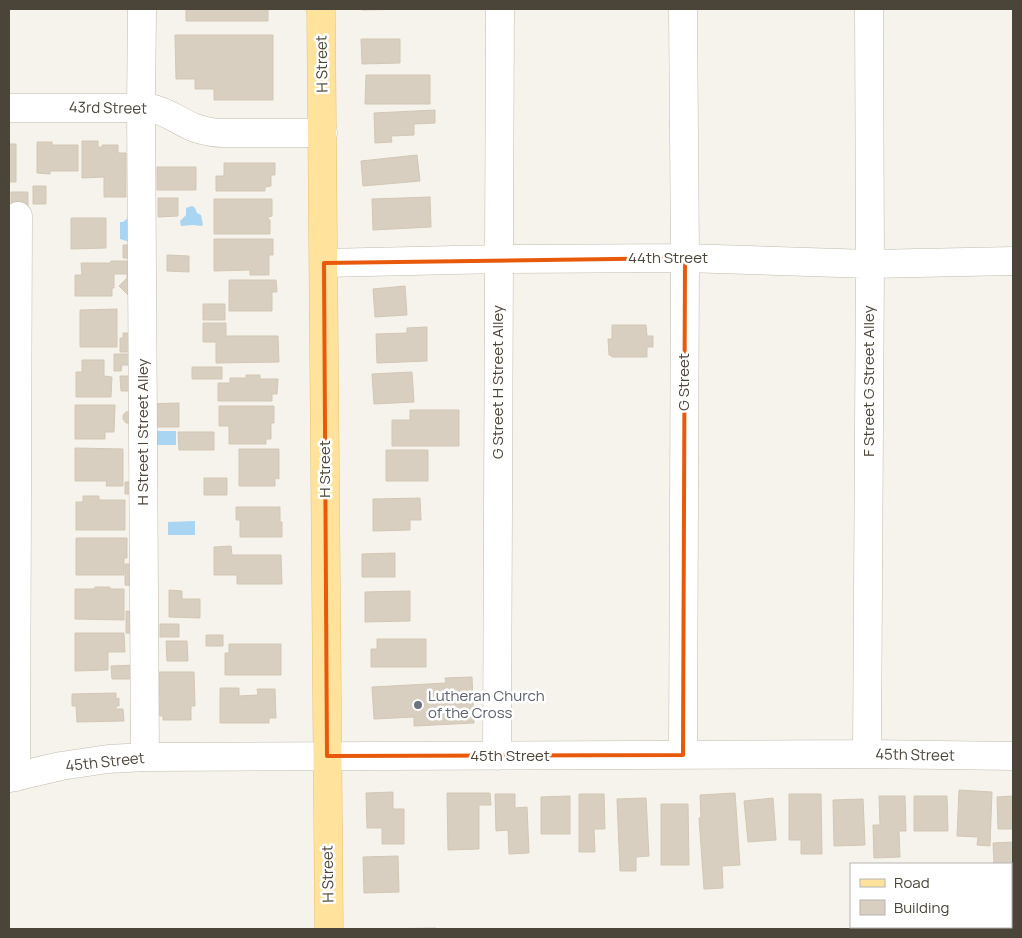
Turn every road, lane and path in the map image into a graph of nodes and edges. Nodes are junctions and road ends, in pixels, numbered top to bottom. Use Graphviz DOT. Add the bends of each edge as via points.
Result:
graph roads {
  1 [pos="142,9"];
  2 [pos="322,9"];
  3 [pos="500,9"];
  4 [pos="683,9"];
  5 [pos="869,9"];
  6 [pos="141,107"];
  7 [pos="9,108"];
  8 [pos="323,134"];
  9 [pos="18,216"];
  10 [pos="684,258"];
  11 [pos="499,259"];
  12 [pos="1013,260"];
  13 [pos="324,264"];
  14 [pos="870,264"];
  15 [pos="13,326"];
  16 [pos="13,555"];
  17 [pos="867,754"];
  18 [pos="683,755"];
  19 [pos="327,756"];
  20 [pos="497,756"];
  21 [pos="1013,756"];
  22 [pos="145,758"];
  23 [pos="13,778"];
  24 [pos="328,929"];
  1 -- 6 [label="street, H Street I Street Alley"];
  2 -- 8 [label="main road, H Street"];
  3 -- 11 [label="street, G Street H Street Alley"];
  4 -- 10 [label="street, G Street"];
  5 -- 14 [label="street, F Street G Street Alley"];
  6 -- 7 [label="street, 43rd Street"];
  6 -- 8 [label="street, 43rd Street" via="164,111 193,127 223,134"];
  6 -- 22 [label="street, H Street I Street Alley"];
  8 -- 13 [label="main road, H Street"];
  9 -- 15 [label="street"];
  10 -- 11 [label="street, 44th Street"];
  10 -- 14 [label="street, 44th Street"];
  10 -- 18 [label="street, G Street"];
  11 -- 13 [label="street, 44th Street"];
  11 -- 20 [label="street, G Street H Street Alley"];
  12 -- 14 [label="street, 44th Street"];
  13 -- 19 [label="main road, H Street"];
  14 -- 17 [label="street, F Street G Street Alley"];
  15 -- 16 [label="street"];
  16 -- 23 [label="street"];
  17 -- 18 [label="street, 45th Street"];
  17 -- 21 [label="street, 45th Street"];
  18 -- 20 [label="street, 45th Street"];
  19 -- 20 [label="street, 45th Street"];
  19 -- 22 [label="street, 45th Street"];
  19 -- 24 [label="main road, H Street"];
  22 -- 23 [label="street, 45th Street" via="99,760"];
}
